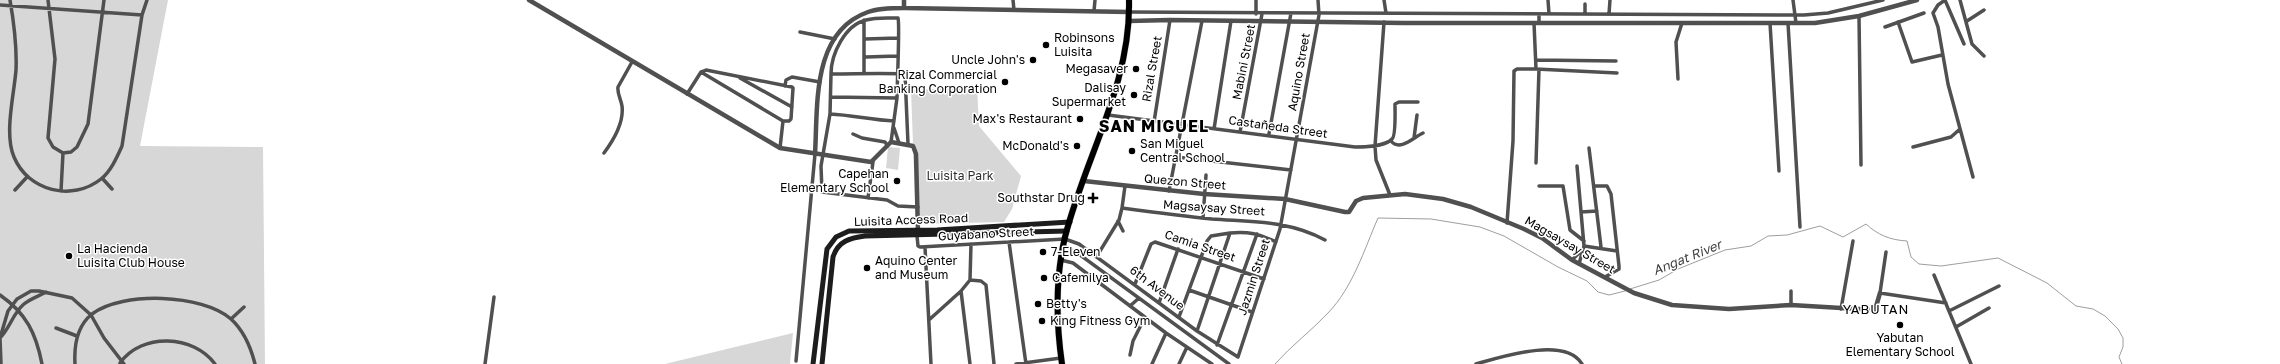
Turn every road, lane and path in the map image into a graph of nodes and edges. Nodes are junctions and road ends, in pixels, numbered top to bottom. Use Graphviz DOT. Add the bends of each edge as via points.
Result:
graph roads {
  1 [pos="10,0"];
  2 [pos="48,0"];
  3 [pos="104,0"];
  4 [pos="147,0"];
  5 [pos="529,0"];
  6 [pos="904,0"];
  7 [pos="1013,0"];
  8 [pos="1095,0"];
  9 [pos="1129,0"];
  10 [pos="1256,0"];
  11 [pos="1318,0"];
  12 [pos="1384,0"];
  13 [pos="1548,0"];
  14 [pos="1610,0"];
  15 [pos="1793,0"];
  16 [pos="1883,0"];
  17 [pos="1918,0"];
  18 [pos="1945,0"];
  19 [pos="1960,0"];
  20 [pos="1895,3"];
  21 [pos="1585,4"];
  22 [pos="0,5"];
  23 [pos="11,6"];
  24 [pos="904,8"];
  25 [pos="49,9"];
  26 [pos="1014,10"];
  27 [pos="1984,10"];
  28 [pos="101,11"];
  29 [pos="1094,11"];
  30 [pos="1386,13"];
  31 [pos="1924,13"];
  32 [pos="1256,14"];
  33 [pos="1291,14"];
  34 [pos="1338,14"];
  35 [pos="1539,14"];
  36 [pos="1549,14"];
  37 [pos="1585,14"];
  38 [pos="1609,14"];
  39 [pos="142,15"];
  40 [pos="1796,16"];
  41 [pos="1859,16"];
  42 [pos="1129,17"];
  43 [pos="1262,17"];
  44 [pos="1319,17"];
  45 [pos="1828,17"];
  46 [pos="1227,18"];
  47 [pos="1621,18"];
  48 [pos="1703,19"];
  49 [pos="1728,19"];
  50 [pos="864,20"];
  51 [pos="1170,20"];
  52 [pos="1202,21"];
  53 [pos="1291,21"];
  54 [pos="1338,21"];
  55 [pos="1967,21"];
  56 [pos="1384,22"];
  57 [pos="1537,22"];
  58 [pos="1682,22"];
  59 [pos="1796,22"];
  60 [pos="1898,22"];
  61 [pos="1770,23"];
  62 [pos="1788,23"];
  63 [pos="1885,27"];
  64 [pos="800,32"];
  65 [pos="898,38"];
  66 [pos="835,39"];
  67 [pos="865,39"];
  68 [pos="1964,44"];
  69 [pos="1942,55"];
  70 [pos="866,56"];
  71 [pos="898,56"];
  72 [pos="1984,56"];
  73 [pos="1536,60"];
  74 [pos="1616,61"];
  75 [pos="632,62"];
  76 [pos="1537,69"];
  77 [pos="701,72"];
  78 [pos="864,73"];
  79 [pos="897,73"];
  80 [pos="1617,73"];
  81 [pos="831,74"];
  82 [pos="735,75"];
  83 [pos="1678,79"];
  84 [pos="820,82"];
  85 [pos="785,86"];
  86 [pos="687,94"];
  87 [pos="831,97"];
  88 [pos="898,98"];
  89 [pos="1418,102"];
  90 [pos="792,107"];
  91 [pos="830,114"];
  92 [pos="1108,115"];
  93 [pos="1418,115"];
  94 [pos="783,121"];
  95 [pos="894,121"];
  96 [pos="1154,122"];
  97 [pos="1183,125"];
  98 [pos="894,128"];
  99 [pos="1214,129"];
  100 [pos="1960,129"];
  101 [pos="1240,132"];
  102 [pos="1423,133"];
  103 [pos="853,134"];
  104 [pos="1269,134"];
  105 [pos="1414,138"];
  106 [pos="1297,139"];
  107 [pos="1391,141"];
  108 [pos="899,143"];
  109 [pos="889,144"];
  110 [pos="908,144"];
  111 [pos="1375,146"];
  112 [pos="1913,146"];
  113 [pos="780,148"];
  114 [pos="1589,148"];
  115 [pos="604,153"];
  116 [pos="63,154"];
  117 [pos="815,154"];
  118 [pos="823,156"];
  119 [pos="1176,156"];
  120 [pos="873,162"];
  121 [pos="1536,163"];
  122 [pos="1861,165"];
  123 [pos="1577,166"];
  124 [pos="1291,170"];
  125 [pos="1779,171"];
  126 [pos="1206,175"];
  127 [pos="27,177"];
  128 [pos="1973,177"];
  129 [pos="102,178"];
  130 [pos="1084,181"];
  131 [pos="1125,186"];
  132 [pos="1539,186"];
  133 [pos="1594,186"];
  134 [pos="15,190"];
  135 [pos="112,190"];
  136 [pos="61,191"];
  137 [pos="1169,191"];
  138 [pos="1204,194"];
  139 [pos="1390,195"];
  140 [pos="868,198"];
  141 [pos="1285,199"];
  142 [pos="918,207"];
  143 [pos="1122,208"];
  144 [pos="1597,211"];
  145 [pos="1581,212"];
  146 [pos="1202,218"];
  147 [pos="1118,221"];
  148 [pos="1070,222"];
  149 [pos="1507,222"];
  150 [pos="1280,223"];
  151 [pos="1800,227"];
  152 [pos="918,230"];
  153 [pos="1067,231"];
  154 [pos="1123,231"];
  155 [pos="1230,233"];
  156 [pos="1257,234"];
  157 [pos="917,236"];
  158 [pos="1065,239"];
  159 [pos="1325,240"];
  160 [pos="1584,241"];
  161 [pos="1853,241"];
  162 [pos="1009,242"];
  163 [pos="1276,242"];
  164 [pos="971,244"];
  165 [pos="1064,246"];
  166 [pos="1584,246"];
  167 [pos="924,247"];
  168 [pos="1601,248"];
  169 [pos="1178,249"];
  170 [pos="1582,250"];
  171 [pos="1617,251"];
  172 [pos="1886,252"];
  173 [pos="1097,256"];
  174 [pos="1200,257"];
  175 [pos="1061,260"];
  176 [pos="1572,260"];
  177 [pos="1221,264"];
  178 [pos="1579,264"];
  179 [pos="1243,271"];
  180 [pos="1934,275"];
  181 [pos="1605,277"];
  182 [pos="1264,279"];
  183 [pos="970,280"];
  184 [pos="1135,284"];
  185 [pos="1998,286"];
  186 [pos="1189,290"];
  187 [pos="1792,290"];
  188 [pos="961,291"];
  189 [pos="47,292"];
  190 [pos="1880,293"];
  191 [pos="0,295"];
  192 [pos="494,297"];
  193 [pos="1138,298"];
  194 [pos="1209,298"];
  195 [pos="1159,303"];
  196 [pos="1946,303"];
  197 [pos="12,304"];
  198 [pos="1231,305"];
  199 [pos="1791,305"];
  200 [pos="1130,306"];
  201 [pos="244,307"];
  202 [pos="1988,308"];
  203 [pos="19,309"];
  204 [pos="1841,309"];
  205 [pos="1949,311"];
  206 [pos="1252,312"];
  207 [pos="91,315"];
  208 [pos="1145,317"];
  209 [pos="1179,317"];
  210 [pos="231,319"];
  211 [pos="930,319"];
  212 [pos="1956,327"];
  213 [pos="56,328"];
  214 [pos="1197,331"];
  215 [pos="1166,333"];
  216 [pos="77,336"];
  217 [pos="0,338"];
  218 [pos="1217,345"];
  219 [pos="1187,347"];
  220 [pos="1130,355"];
  221 [pos="1235,357"];
  222 [pos="1205,359"];
  223 [pos="796,361"];
  224 [pos="1062,361"];
  225 [pos="122,363"];
  226 [pos="1026,363"];
  227 [pos="1,364"];
  228 [pos="42,364"];
  229 [pos="74,364"];
  230 [pos="215,364"];
  231 [pos="255,364"];
  232 [pos="484,364"];
  233 [pos="813,364"];
  234 [pos="822,364"];
  235 [pos="931,364"];
  236 [pos="970,364"];
  237 [pos="994,364"];
  238 [pos="1016,364"];
  239 [pos="1152,364"];
  240 [pos="1179,364"];
  241 [pos="1203,364"];
  242 [pos="1212,364"];
  243 [pos="1229,364"];
  244 [pos="1476,364"];
  245 [pos="1582,364"];
  246 [pos="1971,364"];
  1 -- 23 [label="street"];
  2 -- 25 [label="street"];
  3 -- 28 [label="street"];
  4 -- 39 [label="street"];
  5 -- 75 [label="street"];
  6 -- 24 [label="street"];
  7 -- 26 [label="street"];
  8 -- 29 [label="street"];
  9 -- 42 [label="highway"];
  10 -- 32 [label="street"];
  11 -- 44 [label="street, Aquino Street"];
  12 -- 30 [label="street"];
  13 -- 36 [label="street"];
  14 -- 38 [label="street"];
  15 -- 40 [label="street"];
  16 -- 45 [label="street"];
  17 -- 20 [label="street"];
  18 -- 68 [label="street"];
  18 -- 69 [label="street" via="1933,11"];
  19 -- 55 [label="street"];
  20 -- 41 [label="street"];
  21 -- 37 [label="street"];
  22 -- 23 [label="street"];
  23 -- 25 [label="street"];
  23 -- 127 [label="street" via="16,54 11,145 14,157"];
  24 -- 26 [label="street"];
  24 -- 66 [label="street" via="857,16"];
  25 -- 28 [label="street"];
  25 -- 116 [label="street" via="55,59 48,138 53,148"];
  26 -- 29 [label="street"];
  27 -- 55 [label="street"];
  28 -- 39 [label="street"];
  28 -- 116 [label="street" via="86,131 75,150"];
  29 -- 42 [label="street"];
  30 -- 34 [label="street"];
  30 -- 35 [label="street"];
  31 -- 60 [label="street"];
  32 -- 43 [label="street"];
  32 -- 46 [label="street"];
  33 -- 43 [label="street"];
  33 -- 44 [label="street"];
  33 -- 53 [label="street"];
  34 -- 44 [label="street"];
  34 -- 54 [label="street"];
  35 -- 36 [label="street"];
  35 -- 57 [label="street"];
  36 -- 37 [label="street"];
  37 -- 38 [label="street"];
  38 -- 47 [label="street"];
  39 -- 129 [label="street" via="125,134 117,157"];
  40 -- 45 [label="street"];
  40 -- 49 [label="street"];
  40 -- 59 [label="street"];
  41 -- 45 [label="street"];
  41 -- 122 [label="street"];
  42 -- 46 [label="street"];
  42 -- 51 [label="street"];
  42 -- 92 [label="highway" via="1120,74"];
  43 -- 46 [label="street"];
  43 -- 53 [label="street"];
  43 -- 101 [label="street, Mabini Street"];
  44 -- 53 [label="street"];
  44 -- 54 [label="street"];
  44 -- 106 [label="street, Aquino Street"];
  45 -- 59 [label="street"];
  46 -- 52 [label="street"];
  46 -- 99 [label="street"];
  47 -- 48 [label="street"];
  47 -- 57 [label="street"];
  47 -- 58 [label="street"];
  48 -- 49 [label="street"];
  48 -- 49 [label="street"];
  48 -- 58 [label="street"];
  49 -- 61 [label="street"];
  50 -- 65 [label="street" via="898,18"];
  50 -- 67 [label="street"];
  50 -- 81 [label="street" via="844,38 833,57"];
  51 -- 52 [label="street"];
  51 -- 96 [label="street, Rizal Street"];
  52 -- 97 [label="street"];
  53 -- 104 [label="street"];
  54 -- 56 [label="street"];
  55 -- 72 [label="street" via="1972,44"];
  56 -- 57 [label="street"];
  56 -- 111 [label="street"];
  57 -- 73 [label="street"];
  58 -- 83 [label="street" via="1676,42"];
  59 -- 62 [label="street"];
  60 -- 63 [label="street"];
  60 -- 69 [label="street" via="1912,62"];
  61 -- 62 [label="street"];
  61 -- 125 [label="street"];
  62 -- 151 [label="street"];
  64 -- 66 [label="street"];
  65 -- 67 [label="street"];
  65 -- 71 [label="street"];
  66 -- 84 [label="street" via="823,61"];
  67 -- 70 [label="street"];
  69 -- 100 [label="street"];
  70 -- 71 [label="street"];
  70 -- 78 [label="street"];
  71 -- 79 [label="street"];
  73 -- 74 [label="street"];
  73 -- 76 [label="street"];
  75 -- 86 [label="street"];
  75 -- 115 [label="street" via="618,87 622,105 621,116 612,142"];
  76 -- 80 [label="street"];
  76 -- 121 [label="street"];
  76 -- 149 [label="street" via="1514,71 1513,148"];
  77 -- 82 [label="street" via="710,70"];
  77 -- 86 [label="street"];
  77 -- 94 [label="street"];
  78 -- 79 [label="street"];
  78 -- 81 [label="street"];
  79 -- 88 [label="street"];
  79 -- 110 [label="street" via="906,76"];
  81 -- 87 [label="street"];
  82 -- 85 [label="street"];
  82 -- 90 [label="street"];
  84 -- 85 [label="street" via="792,78 786,80"];
  84 -- 117 [label="street"];
  85 -- 90 [label="street" via="793,88"];
  86 -- 113 [label="street"];
  87 -- 88 [label="street"];
  87 -- 91 [label="street"];
  88 -- 95 [label="street"];
  89 -- 107 [label="street" via="1395,104 1394,136"];
  90 -- 94 [label="street" via="791,119"];
  91 -- 95 [label="street"];
  91 -- 118 [label="street"];
  92 -- 96 [label="street, Castañeda Street"];
  92 -- 130 [label="highway"];
  93 -- 105 [label="street"];
  94 -- 113 [label="street"];
  95 -- 98 [label="street"];
  96 -- 97 [label="street, Castañeda Street"];
  97 -- 99 [label="street, Castañeda Street"];
  97 -- 119 [label="street"];
  98 -- 108 [label="street"];
  98 -- 109 [label="street"];
  99 -- 101 [label="street, Castañeda Street"];
  100 -- 112 [label="street" via="1951,137"];
  100 -- 128 [label="street"];
  101 -- 104 [label="street, Castañeda Street"];
  102 -- 105 [label="street"];
  103 -- 109 [label="street"];
  104 -- 106 [label="street, Castañeda Street"];
  105 -- 107 [label="street" via="1408,143 1401,144 1393,144"];
  106 -- 111 [label="street, Castañeda Street" via="1346,147"];
  106 -- 124 [label="street, Aquino Street"];
  107 -- 111 [label="street, Castañeda Street"];
  108 -- 109 [label="street"];
  108 -- 110 [label="street"];
  109 -- 120 [label="street"];
  110 -- 142 [label="street" via="914,147 916,154"];
  111 -- 139 [label="street" via="1376,160"];
  113 -- 117 [label="street"];
  114 -- 133 [label="street"];
  116 -- 136 [label="street"];
  117 -- 118 [label="street"];
  117 -- 223 [label="street"];
  118 -- 120 [label="street"];
  118 -- 140 [label="street" via="822,192"];
  119 -- 124 [label="street"];
  119 -- 137 [label="street"];
  120 -- 140 [label="street"];
  123 -- 145 [label="street"];
  124 -- 141 [label="street, Aquino Street"];
  126 -- 138 [label="street"];
  127 -- 134 [label="street"];
  127 -- 136 [label="street" via="43,186"];
  129 -- 135 [label="street"];
  129 -- 136 [label="street" via="82,189"];
  130 -- 131 [label="street, Quezon Street"];
  130 -- 148 [label="highway"];
  131 -- 137 [label="street, Quezon Street"];
  131 -- 143 [label="street"];
  132 -- 160 [label="street" via="1563,186 1570,230"];
  133 -- 144 [label="street"];
  133 -- 171 [label="street" via="1605,185 1610,188"];
  137 -- 138 [label="street, Quezon Street"];
  138 -- 141 [label="street, Quezon Street"];
  138 -- 146 [label="street"];
  139 -- 141 [label="street, Magsaysay Street" via="1358,199 1351,209 1345,212"];
  139 -- 149 [label="street, Magsaysay Street" via="1435,197 1471,207"];
  140 -- 142 [label="street" via="887,200 898,206"];
  141 -- 150 [label="street, Jazmin Street"];
  142 -- 152 [label="street"];
  143 -- 146 [label="street, Magsaysay Street"];
  143 -- 147 [label="street"];
  144 -- 145 [label="street"];
  144 -- 168 [label="street"];
  145 -- 160 [label="street"];
  146 -- 150 [label="street, Magsaysay Street"];
  147 -- 154 [label="street"];
  147 -- 173 [label="street"];
  148 -- 152 [label="main road, Luisita Access Road"];
  148 -- 153 [label="highway"];
  149 -- 176 [label="street, Magsaysay Street" via="1538,236"];
  150 -- 159 [label="street, Magsaysay Street"];
  150 -- 163 [label="street, Jazmin Street"];
  152 -- 157 [label="street"];
  152 -- 233 [label="main road, Luisita Access Road" via="849,231 836,237 827,249 824,261 822,303"];
  153 -- 157 [label="main road, Luisita Access Road"];
  153 -- 158 [label="highway"];
  155 -- 156 [label="street"];
  155 -- 174 [label="street" via="1211,236 1206,241"];
  155 -- 177 [label="street"];
  156 -- 163 [label="street"];
  156 -- 179 [label="street"];
  157 -- 167 [label="street, Guyabano Street" via="918,247"];
  157 -- 234 [label="main road, Luisita Access Road" via="853,237 838,247 833,257"];
  158 -- 162 [label="street, Guyabano Street"];
  158 -- 165 [label="highway"];
  158 -- 173 [label="street, 6th Avenue" via="1079,244"];
  160 -- 166 [label="street"];
  161 -- 204 [label="street"];
  162 -- 164 [label="street, Guyabano Street"];
  162 -- 226 [label="street"];
  163 -- 182 [label="street, Jazmin Street"];
  164 -- 167 [label="street, Guyabano Street"];
  164 -- 183 [label="street"];
  165 -- 175 [label="highway"];
  165 -- 193 [label="street"];
  166 -- 168 [label="street"];
  166 -- 170 [label="street"];
  167 -- 211 [label="street"];
  168 -- 171 [label="street"];
  169 -- 174 [label="street, Camia Street"];
  169 -- 184 [label="street, Camia Street" via="1152,242"];
  169 -- 195 [label="street"];
  170 -- 176 [label="street"];
  170 -- 178 [label="street"];
  171 -- 181 [label="street" via="1619,269"];
  172 -- 190 [label="street"];
  173 -- 184 [label="street, 6th Avenue"];
  174 -- 177 [label="street, Camia Street"];
  174 -- 186 [label="street"];
  175 -- 200 [label="street" via="1073,263"];
  175 -- 224 [label="highway" via="1057,313"];
  176 -- 178 [label="street, Magsaysay Street"];
  177 -- 179 [label="street, Camia Street"];
  177 -- 194 [label="street"];
  178 -- 181 [label="street, Magsaysay Street"];
  179 -- 182 [label="street, Camia Street"];
  179 -- 198 [label="street"];
  180 -- 196 [label="street"];
  181 -- 199 [label="street, Magsaysay Street" via="1628,290 1672,304 1744,309"];
  182 -- 206 [label="street, Jazmin Street"];
  183 -- 188 [label="street"];
  183 -- 237 [label="street" via="981,281 986,285"];
  184 -- 195 [label="street, 6th Avenue"];
  185 -- 205 [label="street"];
  186 -- 194 [label="street"];
  186 -- 209 [label="street"];
  187 -- 199 [label="street"];
  188 -- 211 [label="street"];
  188 -- 236 [label="street"];
  189 -- 197 [label="street" via="30,292"];
  189 -- 203 [label="street" via="25,303"];
  189 -- 207 [label="street" via="72,298"];
  190 -- 196 [label="street"];
  190 -- 204 [label="street, Magsaysay Street" via="1875,310"];
  191 -- 197 [label="street"];
  192 -- 232 [label="street"];
  193 -- 200 [label="street"];
  193 -- 243 [label="street"];
  194 -- 198 [label="street"];
  194 -- 214 [label="street"];
  195 -- 209 [label="street, 6th Avenue"];
  196 -- 205 [label="street"];
  197 -- 203 [label="street"];
  197 -- 217 [label="street" via="5,317"];
  198 -- 206 [label="street"];
  198 -- 218 [label="street"];
  199 -- 204 [label="street, Magsaysay Street"];
  200 -- 208 [label="street"];
  201 -- 210 [label="street"];
  202 -- 212 [label="street"];
  203 -- 217 [label="street" via="8,330"];
  203 -- 228 [label="street" via="28,321"];
  205 -- 212 [label="street"];
  206 -- 221 [label="street, Jazmin Street" via="1238,357"];
  207 -- 210 [label="street" via="118,303 159,299 202,305"];
  207 -- 216 [label="street"];
  207 -- 225 [label="street"];
  208 -- 215 [label="street"];
  208 -- 220 [label="street" via="1133,341"];
  209 -- 214 [label="street, 6th Avenue"];
  210 -- 231 [label="street" via="246,340"];
  211 -- 235 [label="street"];
  212 -- 246 [label="street"];
  213 -- 216 [label="street"];
  214 -- 218 [label="street, 6th Avenue"];
  215 -- 219 [label="street"];
  215 -- 239 [label="street"];
  216 -- 229 [label="street"];
  217 -- 227 [label="street"];
  218 -- 221 [label="street, 6th Avenue"];
  219 -- 222 [label="street"];
  219 -- 240 [label="street"];
  222 -- 241 [label="street"];
  222 -- 242 [label="street"];
  224 -- 226 [label="street"];
  225 -- 230 [label="street" via="131,352 145,345 172,341 193,347 206,354"];
  226 -- 238 [label="street"];
  244 -- 245 [label="street" via="1522,353 1557,350 1571,353"];
}
